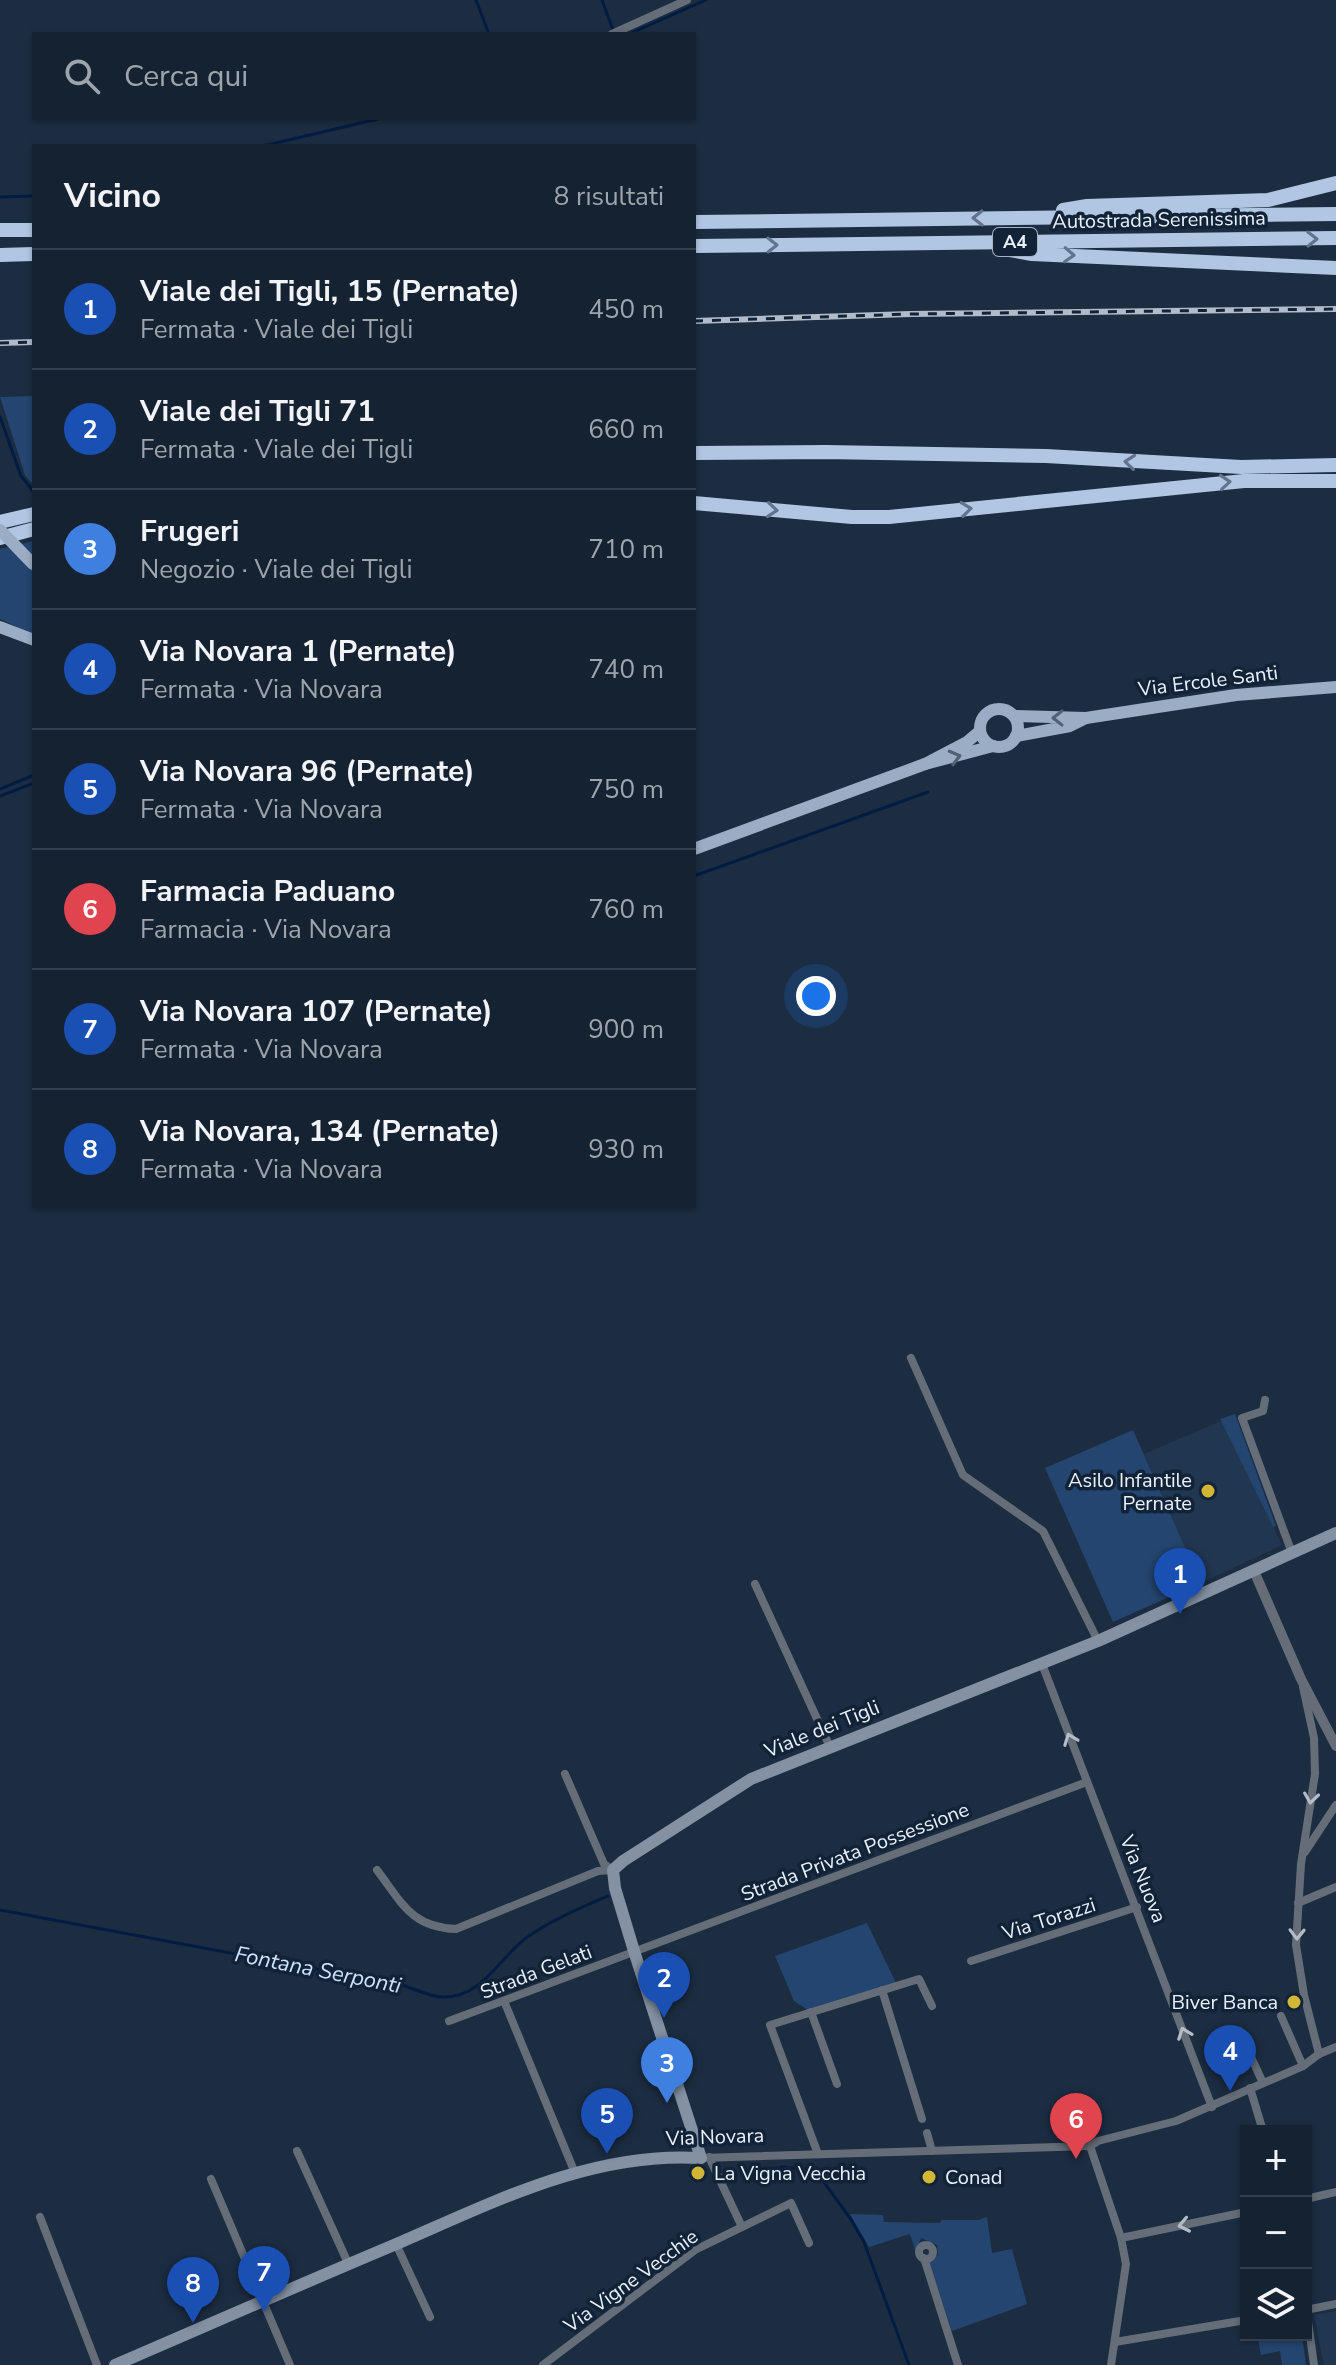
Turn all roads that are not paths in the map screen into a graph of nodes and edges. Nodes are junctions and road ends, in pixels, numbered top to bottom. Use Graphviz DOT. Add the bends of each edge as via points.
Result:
graph roads {
  1 [pos="687,0"];
  2 [pos="617,32"];
  3 [pos="1336,183"];
  4 [pos="1336,214"];
  5 [pos="1019,218"];
  6 [pos="696,222"];
  7 [pos="0,230"];
  8 [pos="32,230"];
  9 [pos="1336,238"];
  10 [pos="964,243"];
  11 [pos="696,246"];
  12 [pos="32,254"];
  13 [pos="0,255"];
  14 [pos="1336,268"];
  15 [pos="696,453"];
  16 [pos="1336,467"];
  17 [pos="1292,474"];
  18 [pos="1336,484"];
  19 [pos="696,503"];
  20 [pos="32,514"];
  21 [pos="0,522"];
  22 [pos="0,530"];
  23 [pos="32,530"];
  24 [pos="0,538"];
  25 [pos="32,564"];
  26 [pos="0,627"];
  27 [pos="32,639"];
  28 [pos="1336,687"];
  29 [pos="1014,716"];
  30 [pos="1086,718"];
  31 [pos="980,731"];
  32 [pos="1016,736"];
  33 [pos="993,746"];
  34 [pos="925,764"];
  35 [pos="696,848"];
  36 [pos="911,1358"];
  37 [pos="1265,1400"];
  38 [pos="1336,1533"];
  39 [pos="1292,1553"];
  40 [pos="1254,1571"];
  41 [pos="755,1584"];
  42 [pos="1098,1641"];
  43 [pos="1042,1664"];
  44 [pos="1301,1679"];
  45 [pos="1327,1729"];
  46 [pos="1314,1738"];
  47 [pos="1336,1746"];
  48 [pos="830,1747"];
  49 [pos="565,1774"];
  50 [pos="1087,1782"];
  51 [pos="1336,1805"];
  52 [pos="1303,1856"];
  53 [pos="377,1870"];
  54 [pos="613,1870"];
  55 [pos="1336,1887"];
  56 [pos="1298,1903"];
  57 [pos="1137,1907"];
  58 [pos="634,1951"];
  59 [pos="971,1961"];
  60 [pos="882,1990"];
  61 [pos="504,2001"];
  62 [pos="932,2006"];
  63 [pos="811,2012"];
  64 [pos="1281,2016"];
  65 [pos="449,2021"];
  66 [pos="1239,2031"];
  67 [pos="1336,2047"];
  68 [pos="1319,2054"];
  69 [pos="1303,2066"];
  70 [pos="1263,2083"];
  71 [pos="837,2084"];
  72 [pos="1250,2088"];
  73 [pos="1212,2107"];
  74 [pos="922,2119"];
  75 [pos="1261,2125"];
  76 [pos="927,2133"];
  77 [pos="695,2142"];
  78 [pos="1090,2146"];
  79 [pos="297,2151"];
  80 [pos="932,2151"];
  81 [pos="818,2154"];
  82 [pos="686,2157"];
  83 [pos="705,2158"];
  84 [pos="575,2173"];
  85 [pos="211,2179"];
  86 [pos="1336,2192"];
  87 [pos="1312,2198"];
  88 [pos="1240,2213"];
  89 [pos="40,2217"];
  90 [pos="742,2227"];
  91 [pos="1121,2238"];
  92 [pos="809,2243"];
  93 [pos="396,2244"];
  94 [pos="924,2258"];
  95 [pos="348,2263"];
  96 [pos="264,2300"];
  97 [pos="1336,2304"];
  98 [pos="1312,2308"];
  99 [pos="430,2317"];
  100 [pos="1240,2321"];
  101 [pos="1311,2341"];
  102 [pos="1115,2342"];
  103 [pos="97,2365"];
  104 [pos="115,2365"];
  105 [pos="290,2365"];
  106 [pos="543,2365"];
  107 [pos="958,2365"];
  108 [pos="1111,2365"];
  109 [pos="1314,2365"];
  1 -- 2 [label="street"];
  3 -- 5 [label="highway" via="1268,200 1087,206"];
  4 -- 5 [label="highway, Autostrada Serenissima / A4"];
  5 -- 6 [label="highway, Autostrada Serenissima / A4, one-way"];
  7 -- 8 [label="highway"];
  10 -- 9 [label="highway, Autostrada Serenissima / A4, one-way"];
  11 -- 10 [label="highway, Autostrada Serenissima / A4, one-way"];
  10 -- 14 [label="highway, one-way" via="1032,254"];
  12 -- 13 [label="highway"];
  17 -- 15 [label="highway, one-way" via="1046,456"];
  16 -- 17 [label="highway"];
  17 -- 18 [label="highway"];
  19 -- 17 [label="highway, one-way" via="889,517"];
  20 -- 21 [label="highway"];
  22 -- 25 [label="main road, bridge"];
  23 -- 24 [label="highway"];
  26 -- 27 [label="main road"];
  28 -- 30 [label="main road, Via Ercole Santi" via="1236,695"];
  30 -- 29 [label="main road, Via Ercole Santi, one-way"];
  29 -- 31 [label="main road" via="991,711"];
  29 -- 32 [label="main road"];
  30 -- 32 [label="main road, Via Ercole Santi"];
  31 -- 33 [label="main road"];
  31 -- 34 [label="main road"];
  32 -- 33 [label="main road" via="1004,746"];
  34 -- 33 [label="main road, one-way"];
  34 -- 35 [label="main road"];
  36 -- 42 [label="street" via="963,1475 1043,1531"];
  37 -- 39 [label="street" via="1263,1411 1242,1418"];
  38 -- 39 [label="main road, Viale dei Tigli"];
  39 -- 40 [label="main road, Viale dei Tigli"];
  40 -- 42 [label="main road, Viale dei Tigli"];
  40 -- 44 [label="street"];
  41 -- 48 [label="street"];
  42 -- 43 [label="main road, Viale dei Tigli"];
  43 -- 48 [label="main road, Viale dei Tigli"];
  50 -- 43 [label="street, Via Nuova, one-way"];
  44 -- 45 [label="street"];
  44 -- 46 [label="street"];
  45 -- 46 [label="street"];
  45 -- 47 [label="street"];
  46 -- 52 [label="street, one-way" via="1315,1774"];
  48 -- 54 [label="main road, Viale dei Tigli" via="751,1779"];
  49 -- 54 [label="street" via="604,1864"];
  50 -- 57 [label="street, Via Nuova"];
  50 -- 58 [label="street, Strada Privata Possessione"];
  51 -- 52 [label="street"];
  52 -- 56 [label="street"];
  53 -- 54 [label="street" via="410,1912 435,1928 456,1929 598,1871"];
  54 -- 58 [label="main road"];
  55 -- 56 [label="street"];
  56 -- 68 [label="street, one-way" via="1298,1956"];
  57 -- 59 [label="street, Via Torazzi"];
  73 -- 57 [label="street, Via Nuova, one-way"];
  58 -- 61 [label="street, Strada Gelati"];
  58 -- 77 [label="main road"];
  60 -- 62 [label="street" via="919,1979"];
  60 -- 63 [label="street"];
  60 -- 74 [label="street"];
  61 -- 65 [label="street, Strada Gelati"];
  61 -- 84 [label="street"];
  63 -- 71 [label="street"];
  63 -- 81 [label="street" via="770,2025"];
  64 -- 69 [label="street"];
  66 -- 70 [label="street"];
  67 -- 68 [label="street, Via Novara"];
  68 -- 69 [label="street, Via Novara"];
  69 -- 70 [label="street, Via Novara"];
  70 -- 72 [label="street, Via Novara"];
  72 -- 73 [label="street, Via Novara"];
  72 -- 75 [label="street"];
  73 -- 78 [label="street, Via Novara"];
  76 -- 80 [label="street"];
  77 -- 82 [label="main road"];
  77 -- 83 [label="main road"];
  78 -- 80 [label="street, Via Novara"];
  78 -- 91 [label="street"];
  79 -- 95 [label="street"];
  80 -- 81 [label="street, Via Novara"];
  81 -- 83 [label="street, Via Novara"];
  82 -- 83 [label="main road, Via Novara"];
  82 -- 84 [label="main road, Via Novara" via="630,2161"];
  83 -- 90 [label="street"];
  84 -- 93 [label="main road, Via Novara"];
  85 -- 96 [label="street"];
  86 -- 87 [label="street"];
  88 -- 91 [label="street, one-way"];
  89 -- 103 [label="street"];
  90 -- 92 [label="street, Via Vigne Vecchie" via="791,2203"];
  90 -- 106 [label="street, Via Vigne Vecchie" via="695,2250"];
  91 -- 102 [label="street" via="1126,2264"];
  93 -- 95 [label="main road, Via Novara"];
  93 -- 99 [label="street"];
  94 -- 107 [label="street"];
  95 -- 96 [label="main road, Via Novara"];
  96 -- 104 [label="main road, Via Novara"];
  96 -- 105 [label="street"];
  97 -- 98 [label="street"];
  100 -- 102 [label="street"];
  101 -- 109 [label="street"];
  102 -- 108 [label="street"];
}
